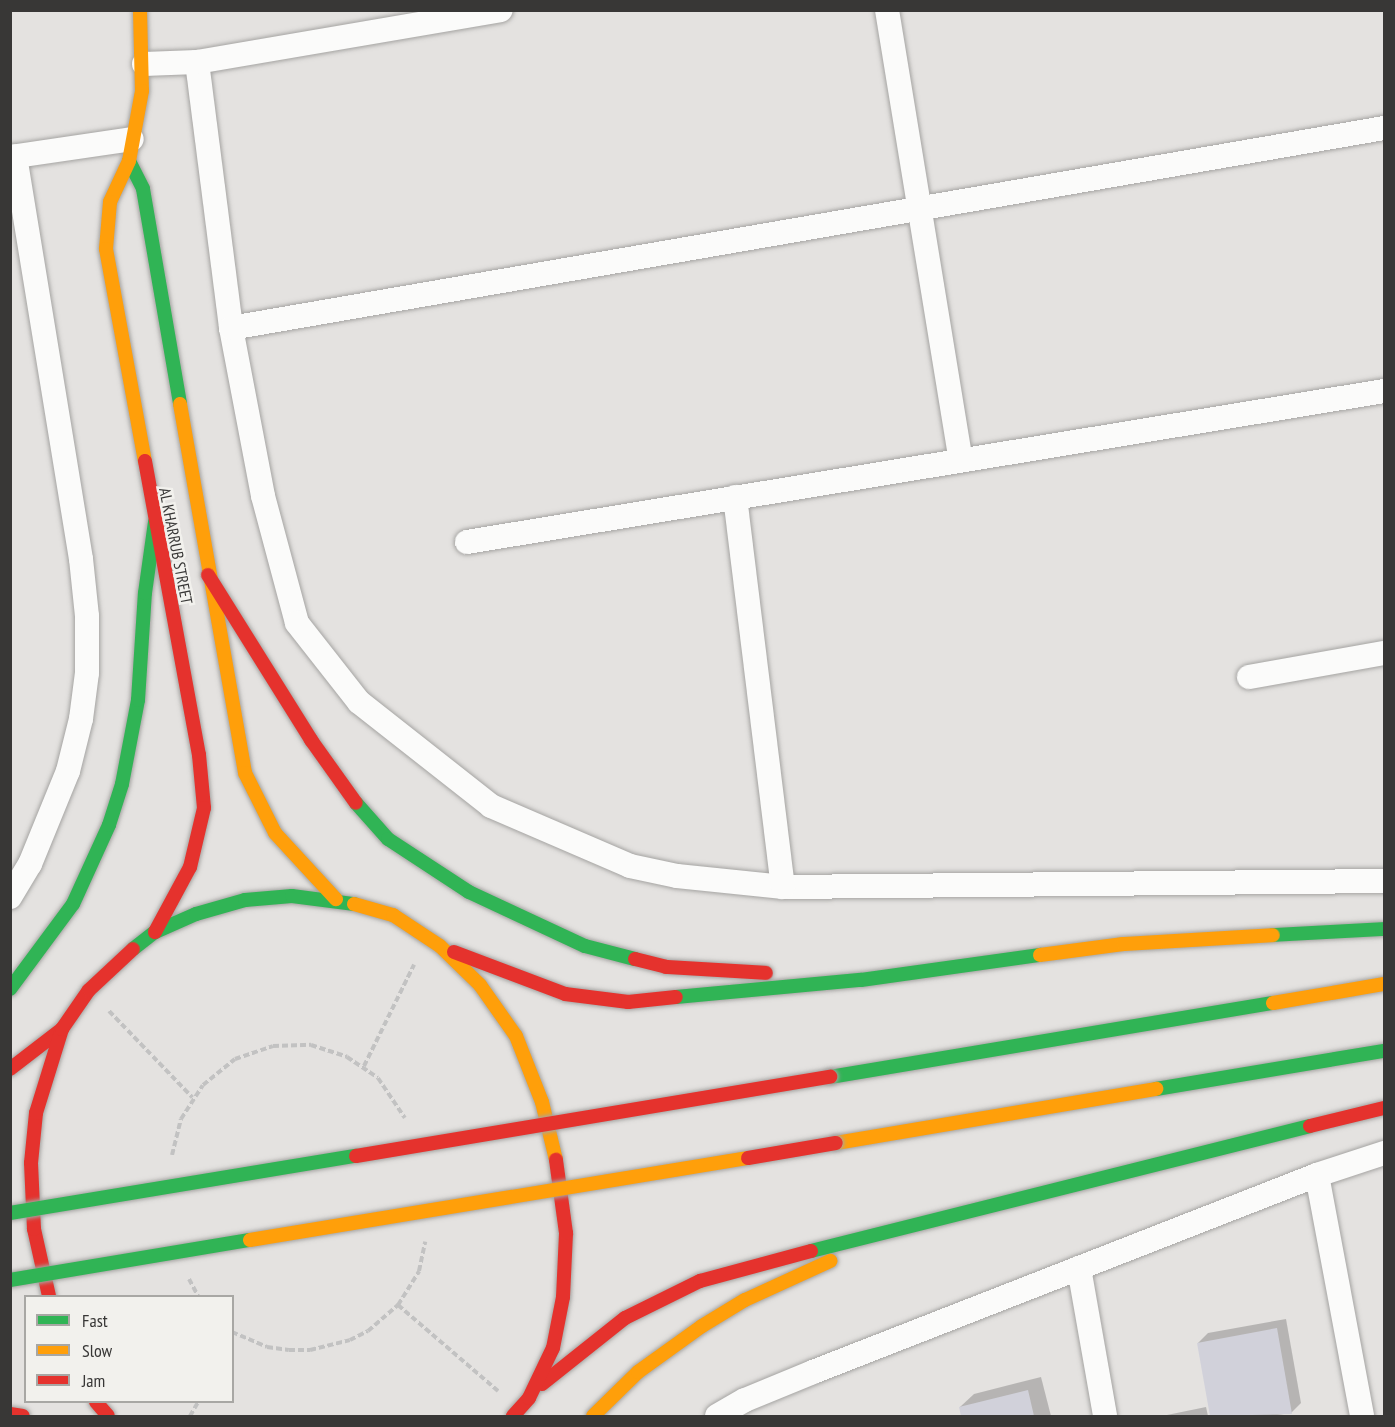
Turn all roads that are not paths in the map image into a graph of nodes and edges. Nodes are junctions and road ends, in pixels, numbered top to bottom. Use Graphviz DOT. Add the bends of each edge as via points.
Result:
graph roads {
  1 [pos="140,10"];
  2 [pos="501,10"];
  3 [pos="888,10"];
  4 [pos="197,62"];
  5 [pos="144,64"];
  6 [pos="1384,128"];
  7 [pos="131,150"];
  8 [pos="13,156"];
  9 [pos="920,206"];
  10 [pos="231,328"];
  11 [pos="1384,391"];
  12 [pos="961,460"];
  13 [pos="735,497"];
  14 [pos="155,522"];
  15 [pos="467,542"];
  16 [pos="208,575"];
  17 [pos="1384,653"];
  18 [pos="1249,677"];
  19 [pos="1384,881"];
  20 [pos="783,887"];
  21 [pos="10,897"];
  22 [pos="336,899"];
  23 [pos="1384,929"];
  24 [pos="155,932"];
  25 [pos="440,946"];
  26 [pos="862,964"];
  27 [pos="844,966"];
  28 [pos="935,969"];
  29 [pos="1384,984"];
  30 [pos="10,990"];
  31 [pos="62,1029"];
  32 [pos="1384,1051"];
  33 [pos="10,1069"];
  34 [pos="1384,1108"];
  35 [pos="1384,1153"];
  36 [pos="1317,1175"];
  37 [pos="10,1213"];
  38 [pos="926,1219"];
  39 [pos="1079,1268"];
  40 [pos="10,1280"];
  41 [pos="49,1295"];
  42 [pos="529,1398"];
  43 [pos="98,1403"];
  44 [pos="516,1413"];
  45 [pos="10,1414"];
  46 [pos="23,1416"];
  47 [pos="108,1416"];
  48 [pos="593,1416"];
  49 [pos="717,1416"];
  50 [pos="1105,1416"];
  51 [pos="1362,1416"];
  1 -- 5 [label="main road, AL KHARRUB STREET"];
  2 -- 4 [label="street"];
  3 -- 9 [label="street"];
  4 -- 5 [label="street"];
  4 -- 10 [label="street"];
  5 -- 7 [label="main road, AL KHARRUB STREET"];
  6 -- 9 [label="street"];
  7 -- 8 [label="street"];
  7 -- 14 [label="main road, AL KHARRUB STREET" via="110,202 106,249"];
  7 -- 16 [label="main road, AL KHARRUB STREET" via="143,189"];
  8 -- 21 [label="street" via="81,559 87,673 68,771 34,854"];
  9 -- 10 [label="street"];
  9 -- 12 [label="street"];
  10 -- 20 [label="street" via="268,518 297,623 359,702 491,806 585,850 630,866 676,876"];
  11 -- 12 [label="street"];
  12 -- 13 [label="street"];
  13 -- 15 [label="street"];
  13 -- 20 [label="street"];
  14 -- 24 [label="main road, AL KHARRUB STREET" via="199,756 204,808 190,867"];
  14 -- 30 [label="main road" via="145,593 138,700 122,784 109,825 73,904"];
  16 -- 22 [label="main road, AL KHARRUB STREET" via="245,773 253,796 275,833"];
  16 -- 27 [label="main road" via="274,685 360,808 388,839 469,892 585,945 666,967 750,974"];
  17 -- 18 [label="street"];
  19 -- 20 [label="street"];
  22 -- 24 [label="main road" via="292,896 245,900 196,914"];
  22 -- 25 [label="main road" via="393,915"];
  23 -- 28 [label="main road" via="1123,944"];
  24 -- 31 [label="main road" via="116,962 89,990"];
  25 -- 28 [label="main road" via="565,994 628,1002 773,990"];
  25 -- 42 [label="main road" via="480,985 516,1036 542,1102 558,1166 566,1233 563,1297 553,1348"];
  26 -- 28 [label="main road"];
  29 -- 37 [label="main road, bridge"];
  31 -- 33 [label="main road"];
  31 -- 41 [label="main road" via="36,1113 31,1162 34,1229"];
  32 -- 40 [label="main road, bridge"];
  34 -- 38 [label="main road"];
  35 -- 36 [label="street"];
  36 -- 39 [label="street"];
  36 -- 51 [label="street"];
  38 -- 42 [label="main road" via="740,1269 661,1298 590,1342"];
  38 -- 48 [label="main road" via="897,1238 830,1261 745,1300 670,1347"];
  39 -- 49 [label="street" via="803,1376"];
  39 -- 50 [label="street"];
  42 -- 44 [label="main road"];
  43 -- 47 [label="main road"];
  45 -- 46 [label="main road"];
}
